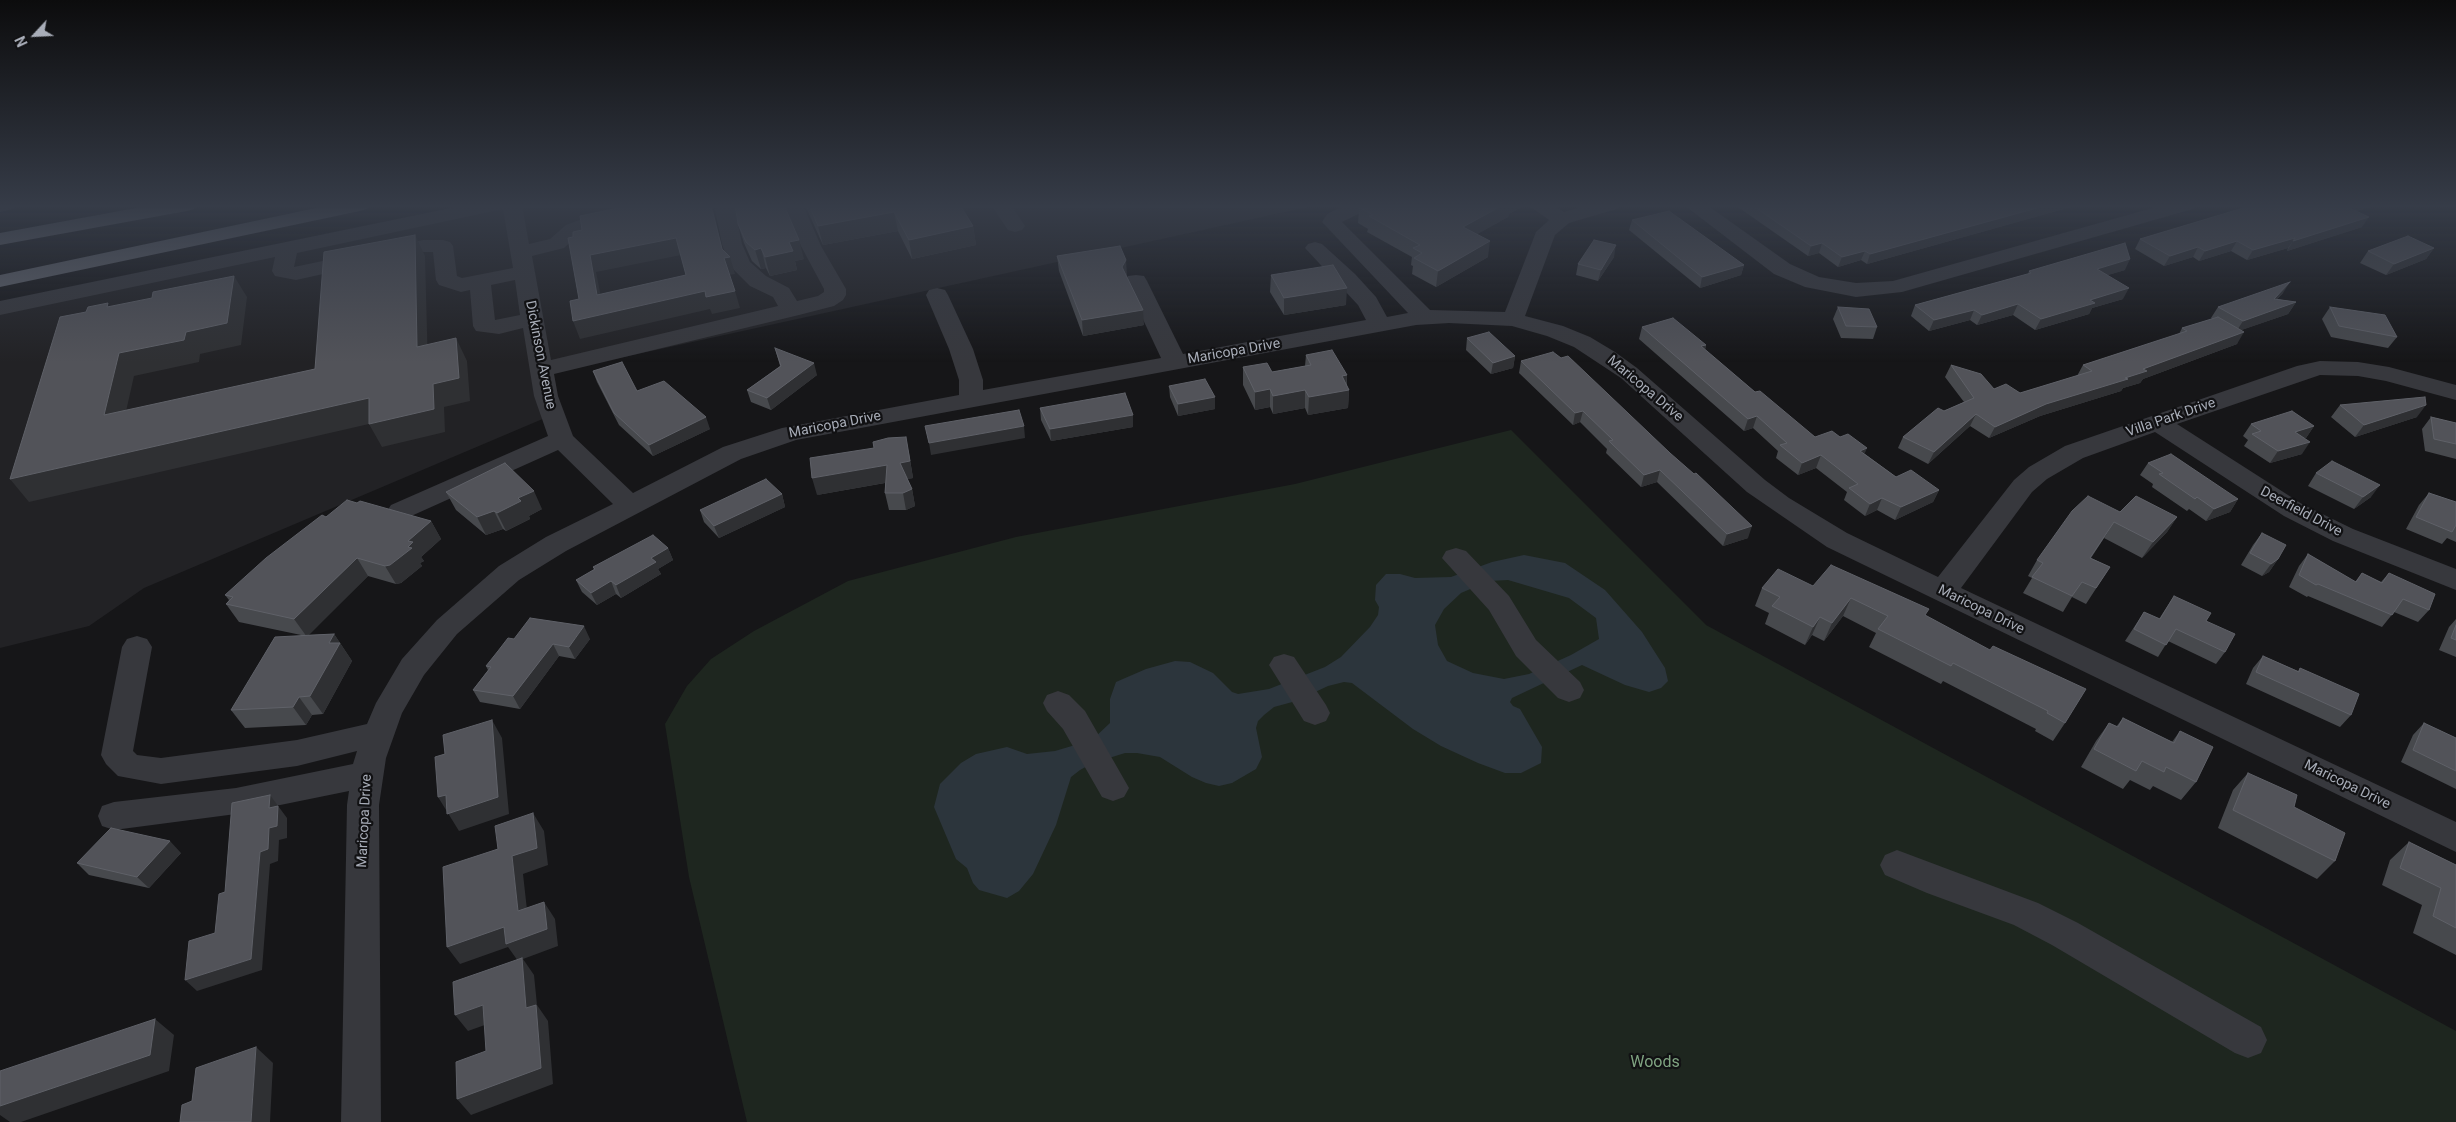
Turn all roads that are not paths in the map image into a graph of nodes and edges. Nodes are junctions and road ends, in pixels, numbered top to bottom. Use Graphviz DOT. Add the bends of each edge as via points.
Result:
graph roads {
  1 [pos="30,257"];
  2 [pos="112,257"];
  3 [pos="245,257"];
  4 [pos="285,257"];
  5 [pos="371,257"];
  6 [pos="444,257"];
  7 [pos="521,257"];
  8 [pos="531,257"];
  9 [pos="737,257"];
  10 [pos="817,257"];
  11 [pos="1325,257"];
  12 [pos="1366,257"];
  13 [pos="1536,257"];
  14 [pos="1766,257"];
  15 [pos="2000,257"];
  16 [pos="522,262"];
  17 [pos="0,263"];
  18 [pos="0,281"];
  19 [pos="480,281"];
  20 [pos="1136,281"];
  21 [pos="938,295"];
  22 [pos="0,308"];
  23 [pos="791,310"];
  24 [pos="1425,318"];
  25 [pos="1512,319"];
  26 [pos="532,320"];
  27 [pos="1380,325"];
  28 [pos="1175,362"];
  29 [pos="541,370"];
  30 [pos="2456,393"];
  31 [pos="971,400"];
  32 [pos="2157,422"];
  33 [pos="562,439"];
  34 [pos="631,506"];
  35 [pos="400,511"];
  36 [pos="1456,558"];
  37 [pos="2456,580"];
  38 [pos="1942,592"];
  39 [pos="137,647"];
  40 [pos="1284,665"];
  41 [pos="1569,690"];
  42 [pos="1058,703"];
  43 [pos="1315,714"];
  44 [pos="377,734"];
  45 [pos="366,774"];
  46 [pos="1113,788"];
  47 [pos="114,816"];
  48 [pos="2456,838"];
  49 [pos="1898,865"];
  50 [pos="2248,1040"];
  51 [pos="361,1122"];
  1 -- 17 [label="highway"];
  2 -- 18 [label="highway"];
  3 -- 22 [label="street"];
  4 -- 5 [label="street" via="283,271 296,274"];
  6 -- 19 [label="street" via="447,280 461,286"];
  7 -- 16 [label="street, Dickinson Avenue"];
  8 -- 16 [label="street"];
  9 -- 23 [label="street" via="740,265 758,281 781,293"];
  10 -- 23 [label="street" via="835,288 835,296"];
  11 -- 27 [label="street" via="1368,302"];
  12 -- 24 [label="street"];
  13 -- 25 [label="street"];
  14 -- 15 [label="street" via="1782,269 1812,282 1856,290 1894,287"];
  16 -- 19 [label="street"];
  16 -- 26 [label="street, Dickinson Avenue"];
  19 -- 26 [label="street" via="484,326"];
  20 -- 28 [label="street"];
  21 -- 31 [label="street" via="971,380"];
  23 -- 29 [label="street"];
  24 -- 25 [label="street, Maricopa Drive"];
  24 -- 27 [label="street, Maricopa Drive"];
  25 -- 38 [label="street, Maricopa Drive" via="1555,331 1607,357 1780,504 1837,540"];
  26 -- 29 [label="street, Dickinson Avenue"];
  27 -- 28 [label="street, Maricopa Drive"];
  28 -- 31 [label="street, Maricopa Drive"];
  29 -- 33 [label="street, Dickinson Avenue" via="552,415"];
  30 -- 32 [label="street, Villa Park Drive" via="2389,374 2320,368"];
  31 -- 34 [label="street, Maricopa Drive" via="791,433 761,442 732,453"];
  32 -- 37 [label="street, Deerfield Drive" via="2293,510 2343,535"];
  32 -- 38 [label="street, Villa Park Drive" via="2074,452 2038,473 2010,501"];
  33 -- 34 [label="street, Dickinson Avenue"];
  33 -- 35 [label="street"];
  34 -- 44 [label="street, Maricopa Drive" via="532,558 467,608 413,667"];
  36 -- 41 [label="street" via="1499,603 1526,648"];
  38 -- 48 [label="street, Maricopa Drive"];
  39 -- 44 [label="street" via="117,755 129,767 171,770 297,753"];
  40 -- 43 [label="street"];
  42 -- 46 [label="street" via="1074,720"];
  44 -- 45 [label="street, Maricopa Drive"];
  45 -- 47 [label="street" via="236,801"];
  45 -- 51 [label="street, Maricopa Drive" via="363,805"];
  49 -- 50 [label="street" via="2026,914"];
}
